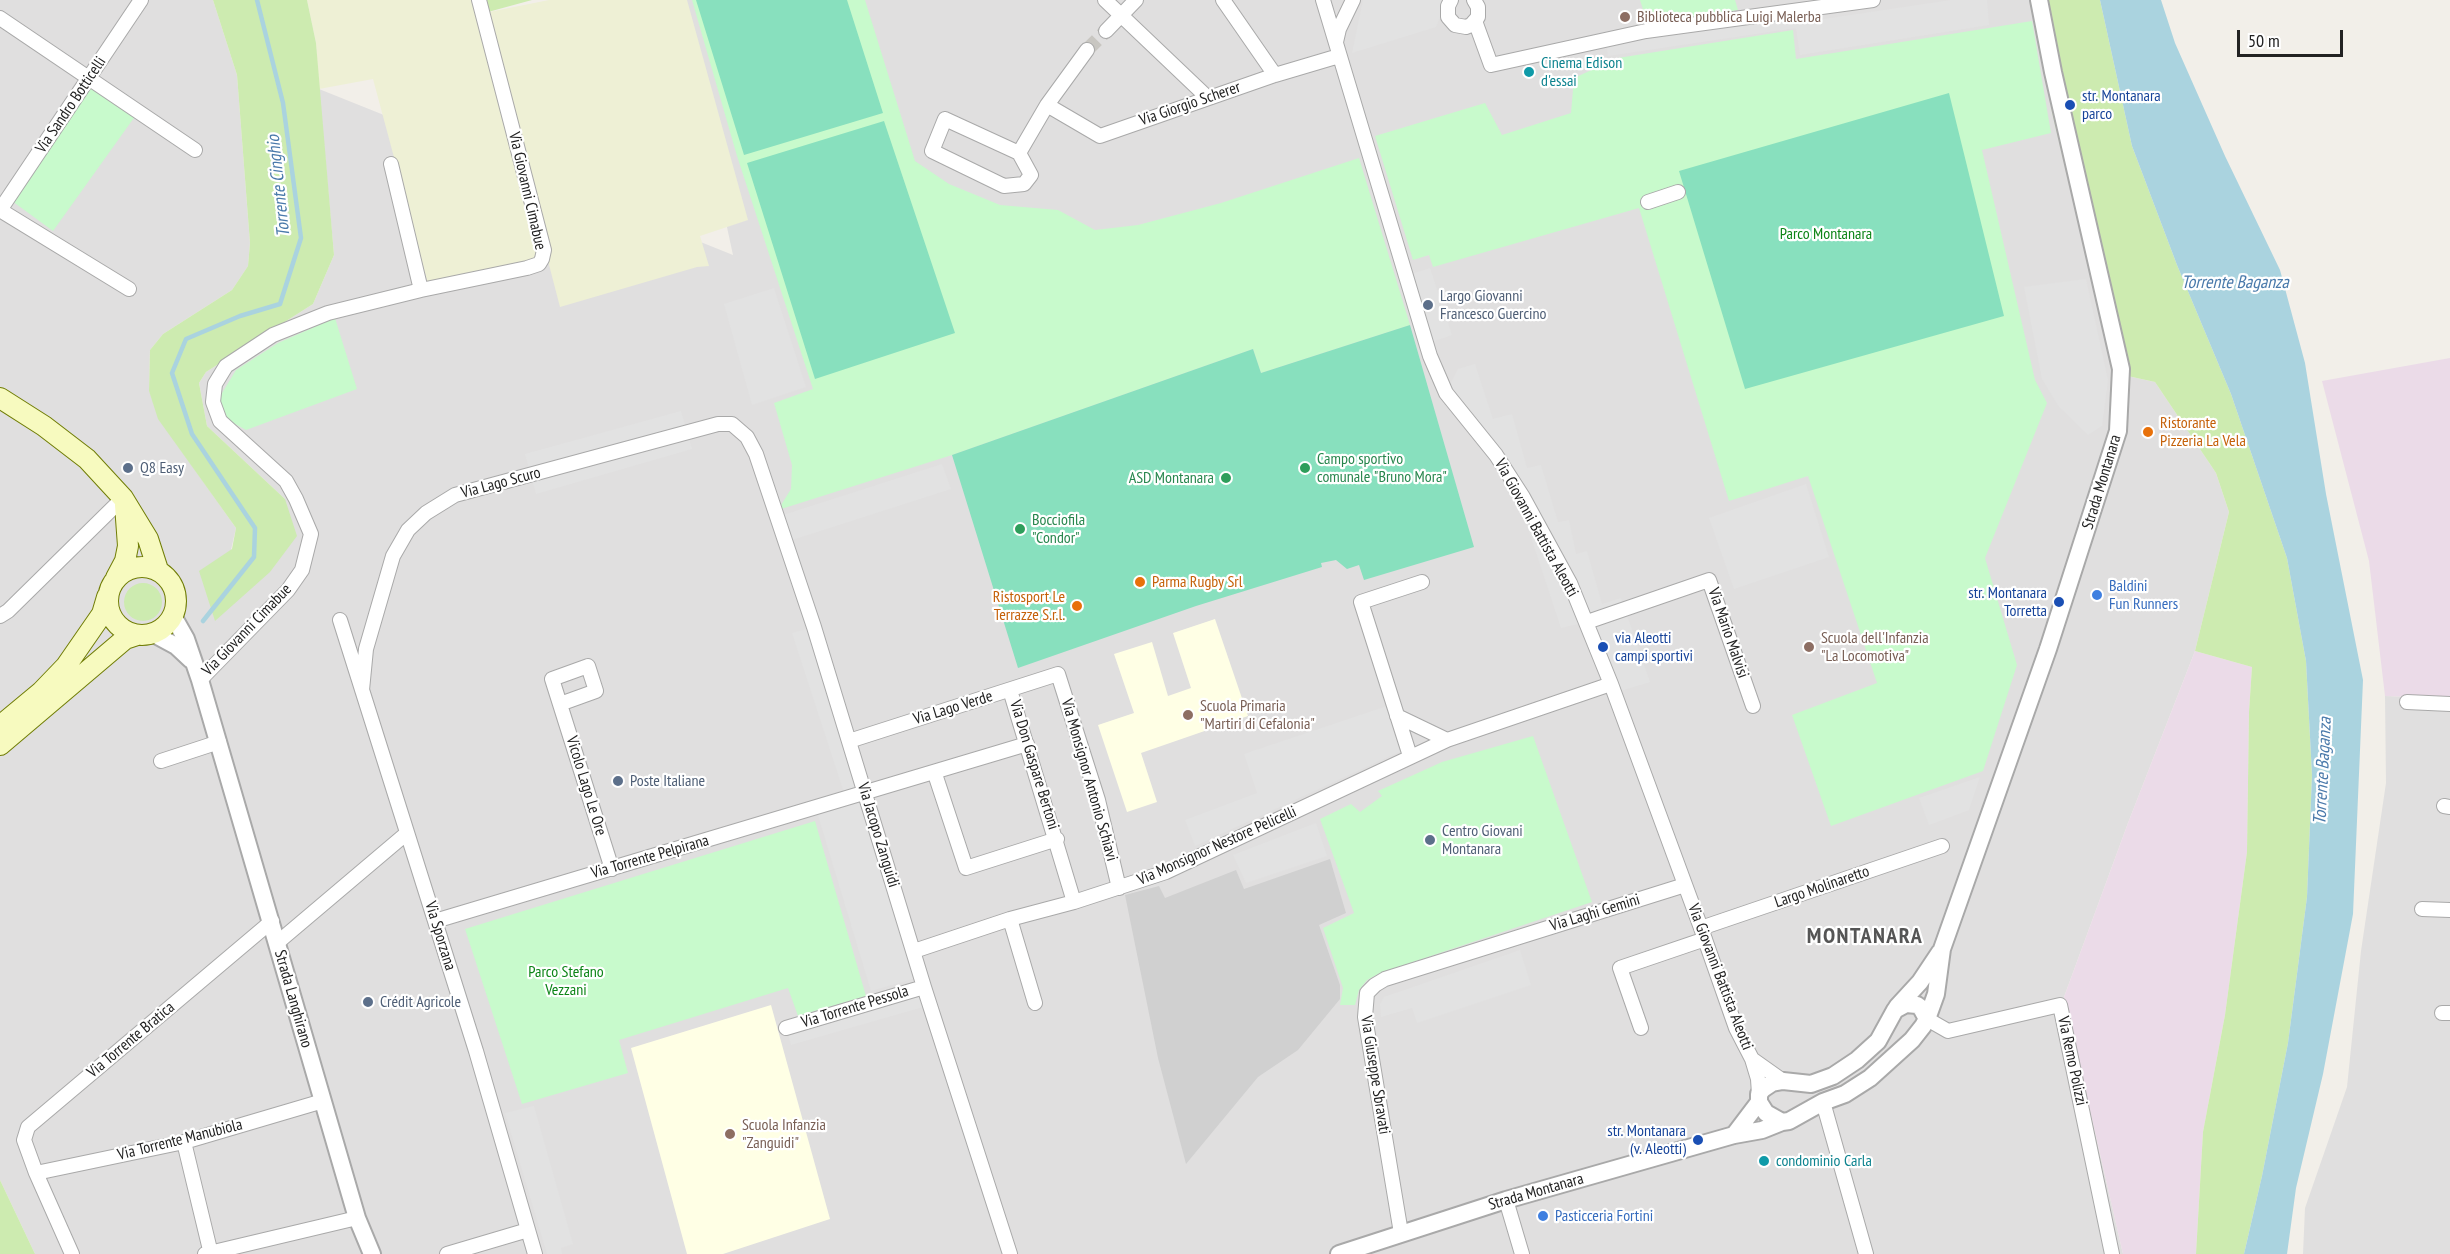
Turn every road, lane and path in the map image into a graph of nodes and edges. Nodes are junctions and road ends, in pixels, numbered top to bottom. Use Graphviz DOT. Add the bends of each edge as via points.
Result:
graph roads {
  1 [pos="141,0"];
  2 [pos="479,0"];
  3 [pos="1105,0"];
  4 [pos="1136,0"];
  5 [pos="1223,0"];
  6 [pos="1323,0"];
  7 [pos="1353,0"];
  8 [pos="1451,0"];
  9 [pos="1474,0"];
  10 [pos="1873,0"];
  11 [pos="2039,0"];
  12 [pos="1792,5"];
  13 [pos="1122,15"];
  14 [pos="0,18"];
  15 [pos="1475,21"];
  16 [pos="1106,31"];
  17 [pos="1337,50"];
  18 [pos="1088,51"];
  19 [pos="1275,75"];
  20 [pos="90,77"];
  21 [pos="1208,98"];
  22 [pos="1047,105"];
  23 [pos="195,150"];
  24 [pos="1019,153"];
  25 [pos="391,164"];
  26 [pos="1678,192"];
  27 [pos="1648,202"];
  28 [pos="0,210"];
  29 [pos="129,289"];
  30 [pos="421,290"];
  31 [pos="0,398"];
  32 [pos="732,424"];
  33 [pos="124,500"];
  34 [pos="158,570"];
  35 [pos="1422,582"];
  36 [pos="112,586"];
  37 [pos="0,616"];
  38 [pos="173,616"];
  39 [pos="340,620"];
  40 [pos="1587,622"];
  41 [pos="145,634"];
  42 [pos="194,663"];
  43 [pos="1058,674"];
  44 [pos="200,680"];
  45 [pos="1611,684"];
  46 [pos="363,690"];
  47 [pos="1010,690"];
  48 [pos="2407,702"];
  49 [pos="560,704"];
  50 [pos="2450,704"];
  51 [pos="1753,706"];
  52 [pos="1397,716"];
  53 [pos="0,726"];
  54 [pos="1447,740"];
  55 [pos="849,741"];
  56 [pos="219,742"];
  57 [pos="1027,744"];
  58 [pos="0,745"];
  59 [pos="1410,756"];
  60 [pos="161,761"];
  61 [pos="934,774"];
  62 [pos="865,794"];
  63 [pos="407,833"];
  64 [pos="1057,840"];
  65 [pos="1942,846"];
  66 [pos="612,868"];
  67 [pos="1685,885"];
  68 [pos="1119,888"];
  69 [pos="1074,902"];
  70 [pos="2422,909"];
  71 [pos="2450,910"];
  72 [pos="1010,919"];
  73 [pos="272,921"];
  74 [pos="435,921"];
  75 [pos="1703,934"];
  76 [pos="1505,941"];
  77 [pos="277,943"];
  78 [pos="1942,949"];
  79 [pos="914,951"];
  80 [pos="924,987"];
  81 [pos="1035,1003"];
  82 [pos="1895,1010"];
  83 [pos="1927,1018"];
  84 [pos="786,1028"];
  85 [pos="1641,1028"];
  86 [pos="1752,1059"];
  87 [pos="1783,1081"];
  88 [pos="1759,1098"];
  89 [pos="323,1101"];
  90 [pos="1823,1102"];
  91 [pos="1782,1122"];
  92 [pos="1734,1135"];
  93 [pos="184,1142"];
  94 [pos="36,1173"];
  95 [pos="1506,1200"];
  96 [pos="357,1218"];
  97 [pos="528,1230"];
  98 [pos="1401,1233"];
  99 [pos="72,1254"];
  100 [pos="209,1254"];
  101 [pos="372,1254"];
  102 [pos="447,1254"];
  103 [pos="535,1254"];
  104 [pos="1010,1254"];
  105 [pos="1339,1254"];
  106 [pos="1522,1254"];
  107 [pos="1866,1254"];
  108 [pos="2112,1254"];
  1 -- 20 [label="street, Via Sandro Botticelli"];
  2 -- 30 [label="street, Via Giovanni Cimabue" via="544,250 539,264 527,268"];
  3 -- 13 [label="street"];
  4 -- 13 [label="street"];
  5 -- 19 [label="street"];
  6 -- 17 [label="street, Via Giovanni Battista Aleotti"];
  7 -- 17 [label="street" via="1339,29"];
  8 -- 15 [label="street" via="1447,11 1455,25 1466,27"];
  9 -- 15 [label="street" via="1479,12"];
  10 -- 12 [label="street"];
  11 -- 78 [label="street, Strada Montanara" via="2121,369 2119,421 2103,484 2048,649"];
  12 -- 15 [label="street" via="1646,31 1491,65"];
  13 -- 16 [label="street"];
  13 -- 21 [label="street"];
  14 -- 20 [label="street"];
  17 -- 19 [label="street, Via Giorgio Scherer"];
  17 -- 40 [label="street, Via Giovanni Battista Aleotti" via="1426,344 1446,393 1496,455 1523,497"];
  18 -- 22 [label="street"];
  19 -- 21 [label="street, Via Giorgio Scherer"];
  20 -- 23 [label="street"];
  20 -- 28 [label="street, Via Sandro Botticelli"];
  21 -- 22 [label="street, Via Giorgio Scherer" via="1100,135"];
  22 -- 24 [label="street"];
  24 -- 24 [label="street" via="945,119 932,152 1004,186 1024,184 1032,175"];
  25 -- 30 [label="street"];
  26 -- 27 [label="street"];
  28 -- 29 [label="street"];
  30 -- 44 [label="street, Via Giovanni Cimabue" via="328,313 273,335 226,366 215,384 213,402 220,421 286,481 311,534 302,570 288,591"];
  31 -- 33 [label="main road, Strada Langhirano" via="87,459"];
  32 -- 46 [label="street, Via Lago Scuro" via="718,424 455,495 426,513 408,530 393,556 366,649"];
  32 -- 55 [label="street, Via Jacopo Zanguidi" via="747,437 756,454"];
  33 -- 34 [label="main road, Strada Langhirano" via="148,539"];
  33 -- 36 [label="main road" via="128,546"];
  33 -- 37 [label="street"];
  34 -- 36 [label="main road" via="143,566 128,569"];
  34 -- 38 [label="main road, Strada Langhirano" via="176,595"];
  35 -- 52 [label="street" via="1361,602"];
  36 -- 41 [label="main road, Strada Langhirano" via="108,608 114,621 124,630"];
  36 -- 53 [label="main road" via="102,614 66,666"];
  38 -- 41 [label="main road" via="164,627"];
  38 -- 42 [label="street, Strada Langhirano"];
  39 -- 46 [label="street, Via Sporzana"];
  40 -- 45 [label="street, Via Giovanni Battista Aleotti"];
  40 -- 51 [label="street, Via Mario Malvisi" via="1709,580"];
  41 -- 42 [label="street, Strada Langhirano" via="176,646"];
  41 -- 58 [label="main road" via="125,639"];
  42 -- 44 [label="street, Strada Langhirano"];
  43 -- 47 [label="street, Via Lago Verde"];
  43 -- 68 [label="street, Via Monsignor Antonio Schiavi" via="1098,800"];
  44 -- 56 [label="street, Strada Langhirano"];
  45 -- 54 [label="street, Via Monsignor Nestore Pelicelli"];
  45 -- 67 [label="street, Via Giovanni Battista Aleotti"];
  46 -- 63 [label="street, Via Sporzana"];
  47 -- 55 [label="street, Via Lago Verde"];
  47 -- 57 [label="street, Via Don Gaspare Bertoni"];
  48 -- 50 [label="street"];
  49 -- 66 [label="street, Vicolo Lago Le Ore"];
  52 -- 54 [label="street"];
  52 -- 59 [label="street"];
  54 -- 59 [label="street, Via Monsignor Nestore Pelicelli"];
  55 -- 62 [label="street, Via Jacopo Zanguidi"];
  56 -- 60 [label="street"];
  56 -- 73 [label="street, Strada Langhirano"];
  57 -- 61 [label="street, Via Torrente Pelpirana"];
  57 -- 64 [label="street, Via Don Gaspare Bertoni"];
  59 -- 68 [label="street, Via Monsignor Nestore Pelicelli" via="1166,872"];
  61 -- 62 [label="street, Via Torrente Pelpirana"];
  61 -- 64 [label="street, Via Don Gaspare Bertoni" via="966,868"];
  62 -- 66 [label="street, Via Torrente Pelpirana"];
  62 -- 79 [label="street, Via Jacopo Zanguidi"];
  63 -- 74 [label="street, Via Sporzana"];
  63 -- 77 [label="street"];
  64 -- 69 [label="street, Via Don Gaspare Bertoni"];
  65 -- 75 [label="street, Largo Molinaretto"];
  66 -- 74 [label="street, Via Torrente Pelpirana"];
  67 -- 75 [label="street, Via Giovanni Battista Aleotti"];
  67 -- 76 [label="street, Via Laghi Gemini"];
  68 -- 69 [label="street, Via Monsignor Nestore Pelicelli"];
  69 -- 72 [label="street, Via Monsignor Nestore Pelicelli"];
  70 -- 71 [label="street"];
  72 -- 79 [label="street, Via Monsignor Nestore Pelicelli"];
  72 -- 81 [label="street"];
  73 -- 77 [label="street, Strada Langhirano"];
  73 -- 94 [label="street, Via Torrente Bratica" via="28,1127 24,1140"];
  74 -- 97 [label="street, Via Sporzana"];
  75 -- 85 [label="street, Largo Molinaretto" via="1620,968"];
  75 -- 86 [label="street, Via Giovanni Battista Aleotti" via="1736,1028"];
  76 -- 98 [label="street, Via Giuseppe Sbravati" via="1385,980 1367,993 1365,1017"];
  77 -- 89 [label="street, Strada Langhirano"];
  78 -- 82 [label="street, Strada Montanara" via="1922,980"];
  78 -- 83 [label="street, Strada Montanara" via="1937,987"];
  79 -- 80 [label="street, Via Jacopo Zanguidi"];
  80 -- 84 [label="street, Via Torrente Pessola"];
  80 -- 104 [label="street, Via Jacopo Zanguidi"];
  82 -- 83 [label="street" via="1906,1004 1917,1005"];
  82 -- 87 [label="street, Strada Montanara" via="1878,1041 1833,1076 1810,1084"];
  83 -- 90 [label="street, Strada Montanara" via="1912,1040 1870,1078"];
  83 -- 108 [label="street, Via Remo Polizzi" via="1948,1031 2060,1005"];
  86 -- 87 [label="street, Via Giovanni Battista Aleotti"];
  86 -- 88 [label="street, Via Giovanni Battista Aleotti"];
  87 -- 88 [label="street" via="1772,1083"];
  88 -- 91 [label="street" via="1766,1113"];
  88 -- 92 [label="street"];
  89 -- 93 [label="street, Via Torrente Manubiola"];
  89 -- 96 [label="street, Strada Langhirano"];
  90 -- 91 [label="street, Strada Montanara"];
  90 -- 107 [label="street"];
  91 -- 92 [label="street, Strada Montanara"];
  92 -- 95 [label="street, Strada Montanara"];
  93 -- 94 [label="street, Via Torrente Manubiola"];
  93 -- 100 [label="street"];
  94 -- 99 [label="street, Via Torrente Bratica"];
  95 -- 98 [label="street, Strada Montanara"];
  95 -- 106 [label="street"];
  96 -- 100 [label="street"];
  96 -- 101 [label="street, Strada Langhirano"];
  97 -- 102 [label="street"];
  97 -- 103 [label="street, Via Sporzana"];
  98 -- 105 [label="street, Strada Montanara"];
}
